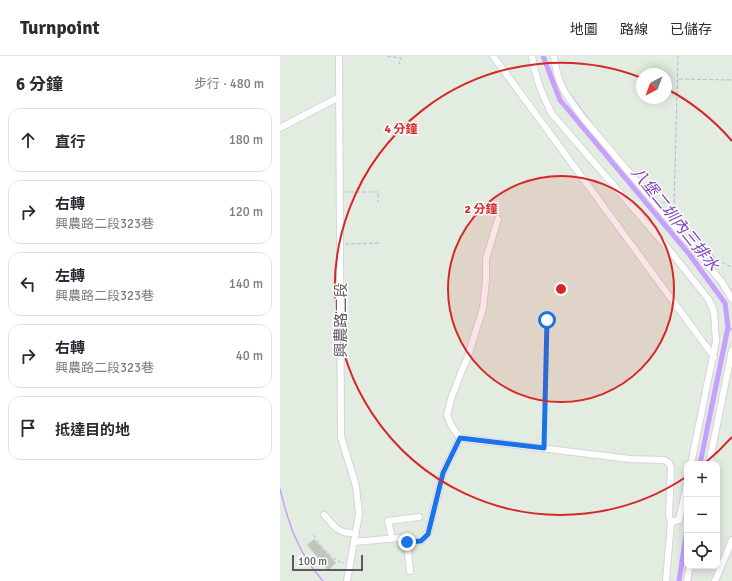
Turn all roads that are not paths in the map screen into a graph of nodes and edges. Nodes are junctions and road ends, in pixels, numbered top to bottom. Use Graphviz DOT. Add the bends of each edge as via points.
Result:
graph roads {
  1 [pos="339,56"];
  2 [pos="493,56"];
  3 [pos="532,56"];
  4 [pos="554,56"];
  5 [pos="339,97"];
  6 [pos="280,128"];
  7 [pos="498,219"];
  8 [pos="732,299"];
  9 [pos="732,350"];
  10 [pos="714,357"];
  11 [pos="460,438"];
  12 [pos="692,461"];
  13 [pos="710,461"];
  14 [pos="684,497"];
  15 [pos="324,515"];
  16 [pos="419,517"];
  17 [pos="671,522"];
  18 [pos="356,534"];
  19 [pos="392,538"];
  20 [pos="732,540"];
  21 [pos="354,542"];
  22 [pos="407,542"];
  23 [pos="689,569"];
  24 [pos="410,571"];
  25 [pos="347,581"];
  26 [pos="666,581"];
  27 [pos="687,581"];
  28 [pos="715,581"];
  1 -- 5 [label="street, 興農路二段"];
  2 -- 10 [label="street"];
  3 -- 10 [label="street" via="538,83 552,114 667,247 708,300 714,312 716,326"];
  4 -- 8 [label="street" via="558,78 584,119 721,281"];
  5 -- 6 [label="street"];
  5 -- 18 [label="street, 興農路二段" via="341,437 356,486 359,514"];
  7 -- 11 [label="street" via="486,259 482,308 468,359 459,377 447,415"];
  9 -- 13 [label="street"];
  10 -- 12 [label="street"];
  11 -- 17 [label="street" via="630,459 664,460 671,467"];
  11 -- 22 [label="street" via="443,473 428,534 421,541"];
  14 -- 17 [label="street" via="679,520"];
  15 -- 18 [label="street" via="336,528"];
  16 -- 19 [label="street" via="388,521"];
  17 -- 26 [label="street"];
  18 -- 21 [label="street, 興農路二段"];
  19 -- 21 [label="street"];
  19 -- 22 [label="street"];
  20 -- 28 [label="street"];
  21 -- 25 [label="street, 興農路二段"];
  22 -- 24 [label="street"];
  23 -- 27 [label="street"];
}
